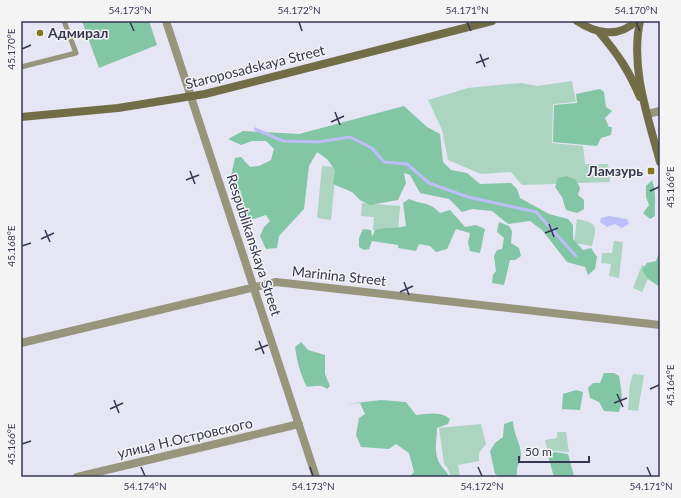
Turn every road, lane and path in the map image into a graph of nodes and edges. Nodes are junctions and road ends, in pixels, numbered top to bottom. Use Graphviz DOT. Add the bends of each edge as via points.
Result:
graph roads {
  1 [pos="64,21"];
  2 [pos="166,21"];
  3 [pos="492,21"];
  4 [pos="577,21"];
  5 [pos="636,21"];
  6 [pos="640,21"];
  7 [pos="599,32"];
  8 [pos="21,67"];
  9 [pos="192,97"];
  10 [pos="660,111"];
  11 [pos="647,114"];
  12 [pos="21,117"];
  13 [pos="660,162"];
  14 [pos="254,287"];
  15 [pos="660,325"];
  16 [pos="21,344"];
  17 [pos="299,424"];
  18 [pos="77,477"];
  19 [pos="316,477"];
  1 -- 8 [label="lane" via="76,53"];
  2 -- 9 [label="street, Respublikanskaya Street"];
  3 -- 9 [label="main road, Staroposadskaya Street"];
  4 -- 7 [label="main road"];
  5 -- 7 [label="main road" via="612,33"];
  6 -- 11 [label="main road" via="636,50"];
  7 -- 11 [label="main road" via="631,75"];
  9 -- 12 [label="main road, Staroposadskaya Street" via="118,108"];
  9 -- 14 [label="street, Respublikanskaya Street"];
  10 -- 11 [label="street"];
  11 -- 13 [label="main road"];
  14 -- 15 [label="street, Marinina Street" via="276,282"];
  14 -- 16 [label="street, Marinina Street"];
  14 -- 17 [label="street, Respublikanskaya Street"];
  17 -- 18 [label="street, улица Н.Островского"];
  17 -- 19 [label="street, Respublikanskaya Street"];
}
